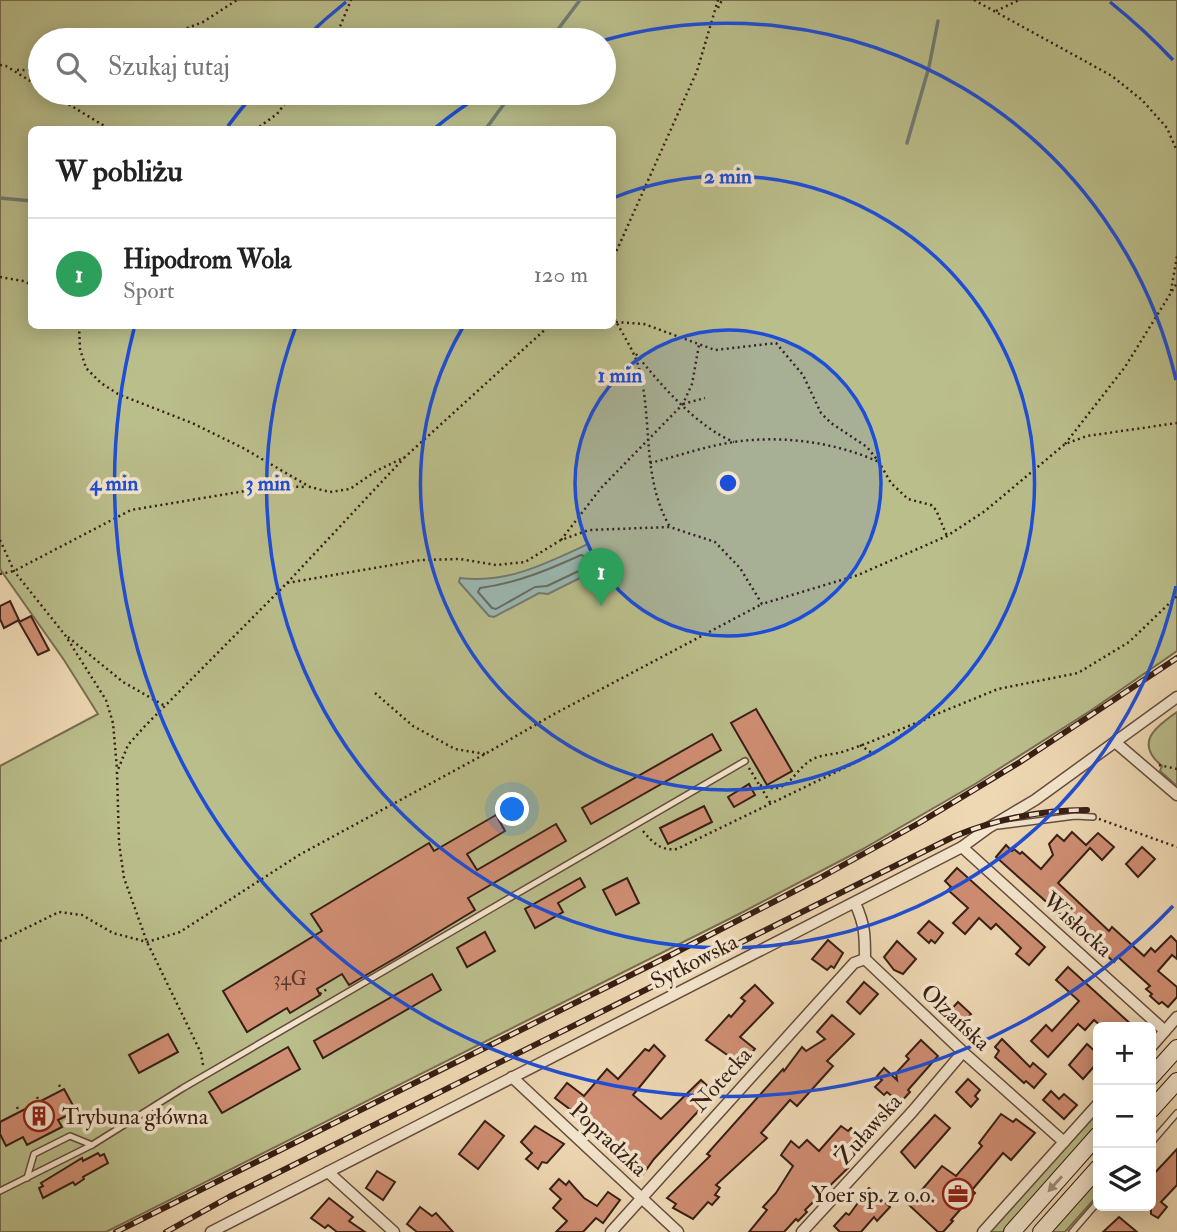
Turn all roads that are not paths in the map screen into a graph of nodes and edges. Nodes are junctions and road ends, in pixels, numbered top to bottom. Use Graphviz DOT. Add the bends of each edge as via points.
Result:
graph roads {
  1 [pos="1177,696"];
  2 [pos="1115,742"];
  3 [pos="745,761"];
  4 [pos="1177,795"];
  5 [pos="1093,817"];
  6 [pos="988,828"];
  7 [pos="962,847"];
  8 [pos="855,903"];
  9 [pos="865,959"];
  10 [pos="1177,1017"];
  11 [pos="1165,1031"];
  12 [pos="1156,1041"];
  13 [pos="1177,1048"];
  14 [pos="963,1052"];
  15 [pos="1156,1071"];
  16 [pos="512,1077"];
  17 [pos="1177,1081"];
  18 [pos="1156,1104"];
  19 [pos="1093,1110"];
  20 [pos="1177,1113"];
  21 [pos="1156,1137"];
  22 [pos="1064,1142"];
  23 [pos="1093,1142"];
  24 [pos="92,1145"];
  25 [pos="328,1172"];
  26 [pos="1093,1174"];
  27 [pos="27,1178"];
  28 [pos="0,1191"];
  29 [pos="642,1198"];
  30 [pos="1093,1208"];
  31 [pos="211,1232"];
  32 [pos="394,1232"];
  33 [pos="611,1232"];
  34 [pos="678,1232"];
  35 [pos="802,1232"];
  36 [pos="983,1232"];
  37 [pos="1012,1232"];
  38 [pos="1041,1232"];
  39 [pos="1072,1232"];
  1 -- 2 [label="street, Sytkowska"];
  2 -- 4 [label="street"];
  2 -- 6 [label="street, Sytkowska"];
  3 -- 24 [label="lane"];
  5 -- 6 [label="lane"];
  6 -- 7 [label="street, Sytkowska"];
  7 -- 8 [label="street, Sytkowska"];
  7 -- 11 [label="street, Wisłocka"];
  8 -- 9 [label="street" via="864,922"];
  8 -- 16 [label="street, Sytkowska"];
  9 -- 14 [label="street, Olzańska"];
  9 -- 29 [label="street, Notecka" via="854,963"];
  10 -- 11 [label="street"];
  11 -- 12 [label="street"];
  13 -- 15 [label="main road"];
  14 -- 22 [label="street, Olzańska"];
  14 -- 35 [label="street, Żuławska"];
  16 -- 25 [label="street, Sytkowska"];
  16 -- 29 [label="street, Popradzka"];
  17 -- 18 [label="main road"];
  19 -- 22 [label="street"];
  20 -- 21 [label="lane"];
  22 -- 36 [label="street"];
  23 -- 37 [label="main road, one-way"];
  24 -- 27 [label="lane"];
  24 -- 27 [label="lane" via="70,1136 34,1154"];
  25 -- 31 [label="street, Sytkowska"];
  25 -- 32 [label="street"];
  26 -- 38 [label="main road"];
  27 -- 28 [label="lane"];
  29 -- 33 [label="street, Notecka"];
  29 -- 34 [label="street, Popradzka"];
  30 -- 39 [label="lane"];
}
